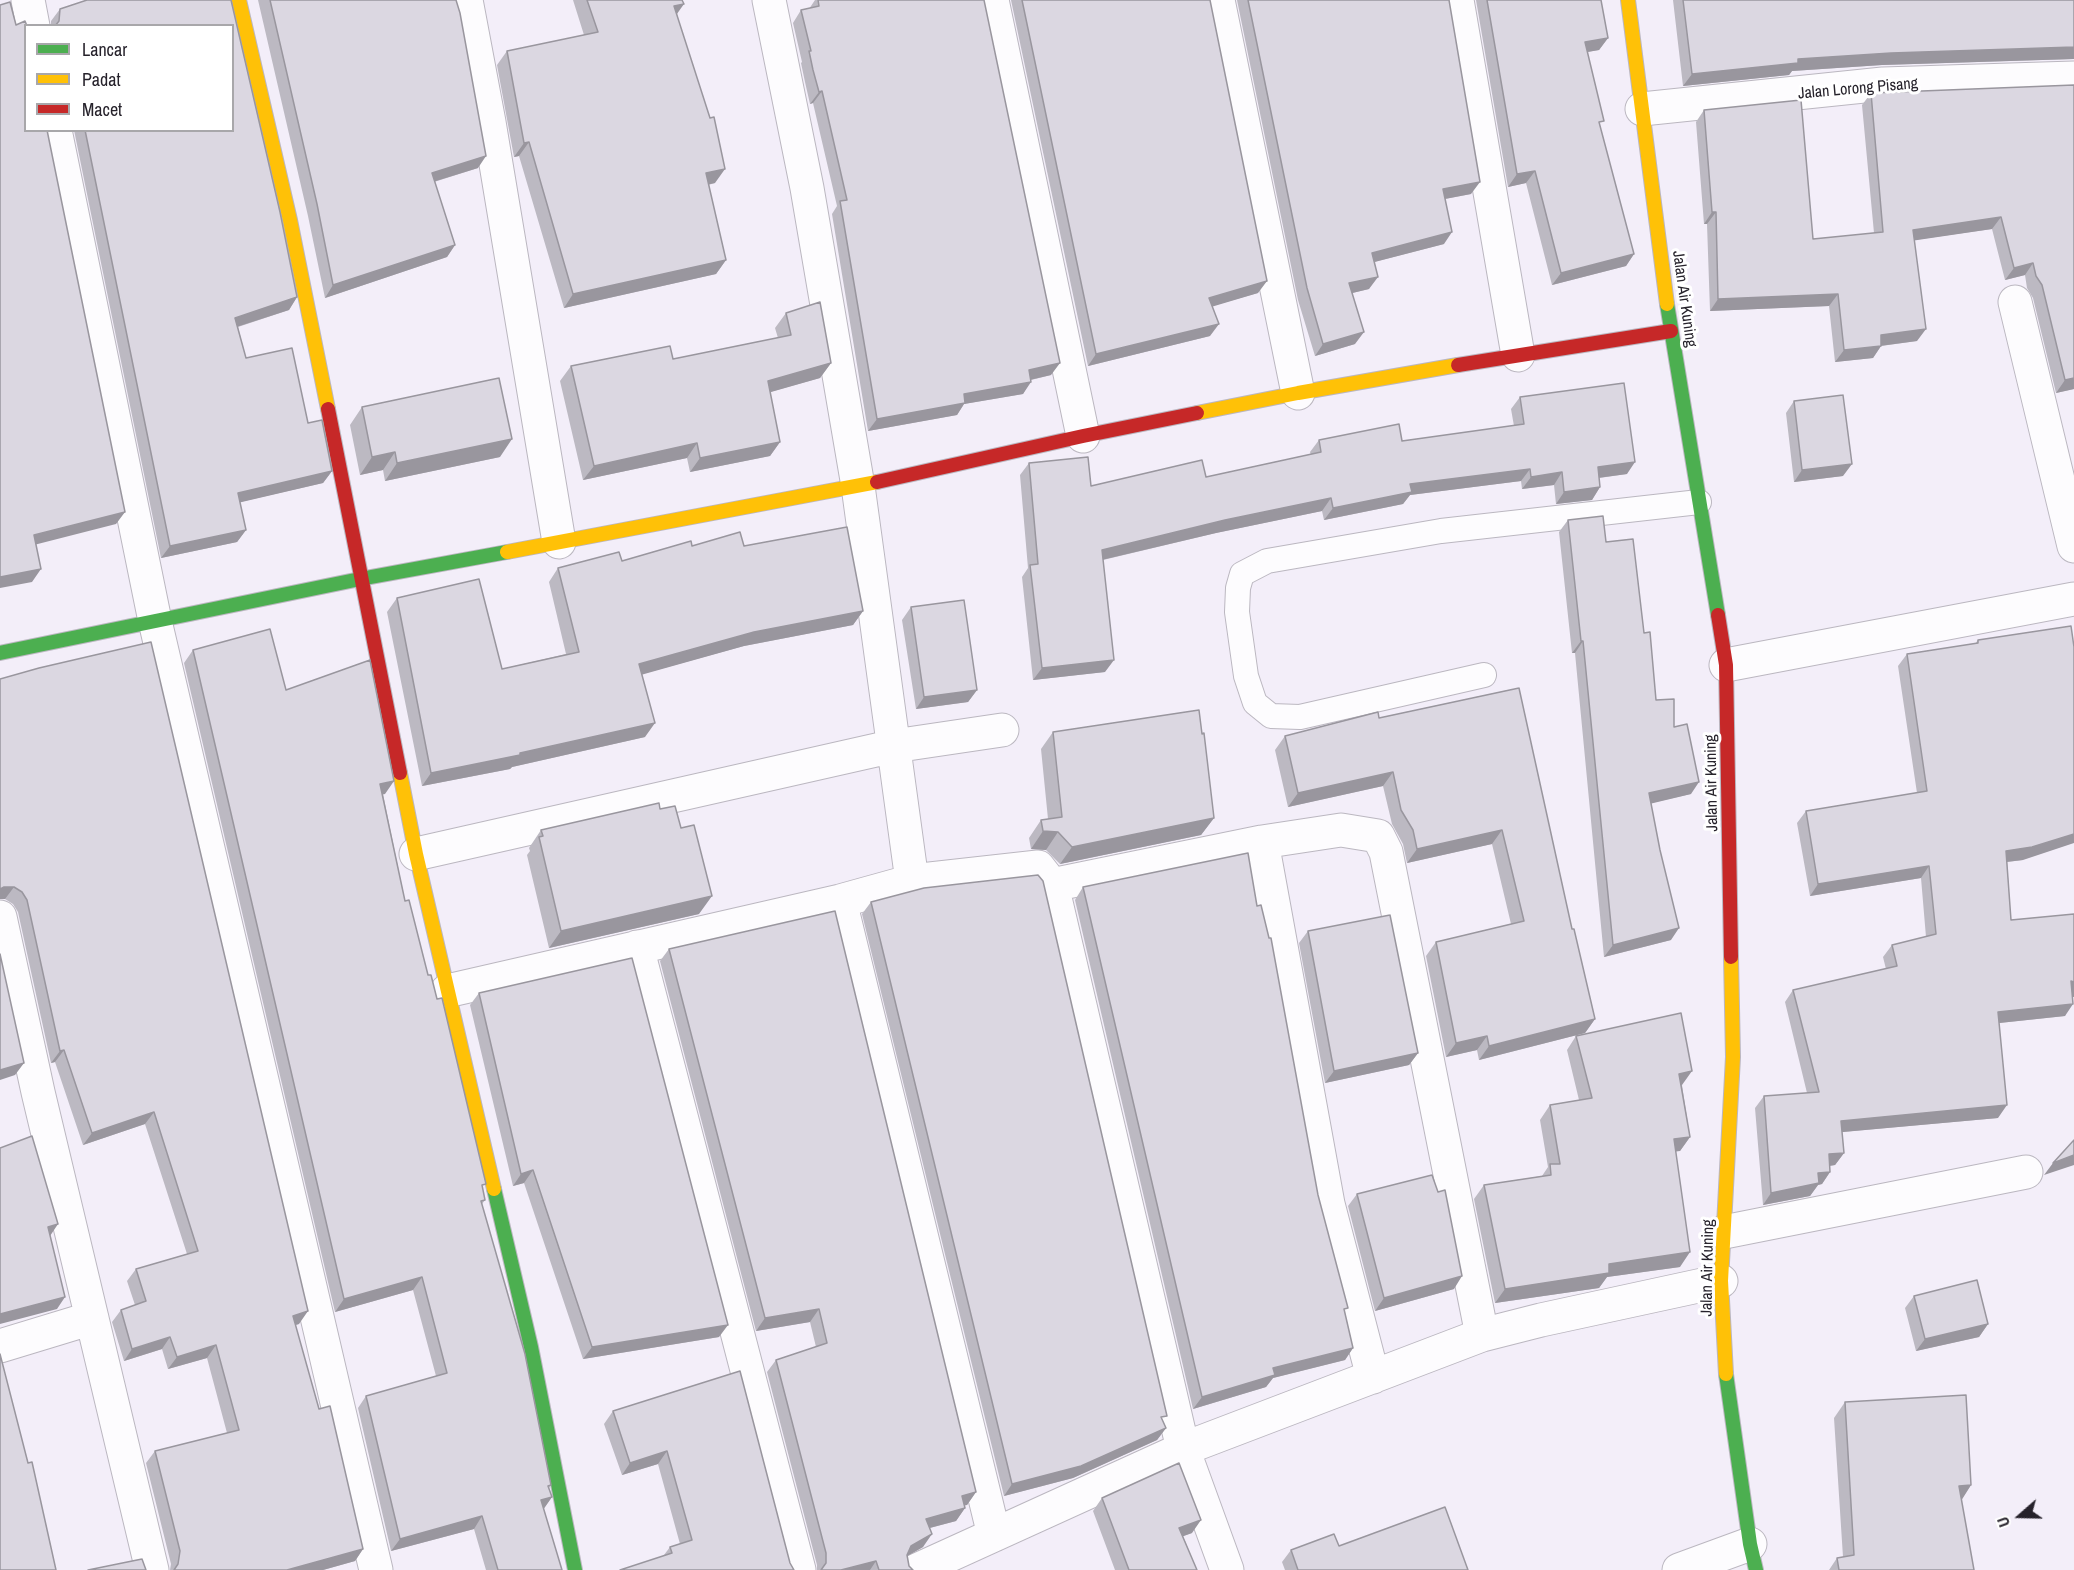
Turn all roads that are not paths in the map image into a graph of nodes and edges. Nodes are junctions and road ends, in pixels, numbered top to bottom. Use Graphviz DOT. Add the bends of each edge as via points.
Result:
graph roads {
  1 [pos="28,0"];
  2 [pos="240,0"];
  3 [pos="466,0"];
  4 [pos="769,0"];
  5 [pos="992,0"];
  6 [pos="1218,0"];
  7 [pos="1457,0"];
  8 [pos="1628,0"];
  9 [pos="33,24"];
  10 [pos="2074,78"];
  11 [pos="1642,109"];
  12 [pos="55,132"];
  13 [pos="2015,302"];
  14 [pos="1671,331"];
  15 [pos="1518,355"];
  16 [pos="1298,393"];
  17 [pos="1083,436"];
  18 [pos="858,486"];
  19 [pos="1700,502"];
  20 [pos="559,542"];
  21 [pos="2074,546"];
  22 [pos="360,579"];
  23 [pos="2074,599"];
  24 [pos="155,621"];
  25 [pos="0,653"];
  26 [pos="1726,665"];
  27 [pos="1485,675"];
  28 [pos="1002,730"];
  29 [pos="894,746"];
  30 [pos="1262,842"];
  31 [pos="416,854"];
  32 [pos="912,881"];
  33 [pos="1052,885"];
  34 [pos="840,902"];
  35 [pos="0,918"];
  36 [pos="637,947"];
  37 [pos="447,991"];
  38 [pos="2026,1172"];
  39 [pos="1724,1232"];
  40 [pos="1721,1281"];
  41 [pos="92,1318"];
  42 [pos="1482,1335"];
  43 [pos="0,1346"];
  44 [pos="1373,1377"];
  45 [pos="1183,1449"];
  46 [pos="994,1535"];
  47 [pos="1753,1557"];
  48 [pos="152,1570"];
  49 [pos="376,1570"];
  50 [pos="575,1570"];
  51 [pos="799,1570"];
  52 [pos="917,1570"];
  53 [pos="1227,1570"];
  54 [pos="1679,1570"];
  1 -- 9 [label="street"];
  2 -- 22 [label="street" via="290,220"];
  3 -- 20 [label="street"];
  4 -- 18 [label="street" via="809,199"];
  5 -- 17 [label="street"];
  6 -- 16 [label="street"];
  7 -- 15 [label="street"];
  8 -- 11 [label="street, Jalan Air Kuning"];
  10 -- 11 [label="street, Jalan Lorong Pisang" via="1883,84"];
  11 -- 14 [label="street, Jalan Air Kuning"];
  12 -- 24 [label="street"];
  13 -- 21 [label="street"];
  14 -- 15 [label="street"];
  14 -- 19 [label="street, Jalan Air Kuning"];
  15 -- 16 [label="street"];
  16 -- 17 [label="street"];
  17 -- 18 [label="street"];
  18 -- 20 [label="street"];
  18 -- 29 [label="street"];
  19 -- 26 [label="street, Jalan Air Kuning"];
  19 -- 27 [label="lane" via="1441,531 1267,561 1242,574 1236,612 1246,676 1255,703 1271,716 1300,717"];
  20 -- 22 [label="street"];
  22 -- 24 [label="street"];
  22 -- 31 [label="street"];
  23 -- 26 [label="street"];
  24 -- 25 [label="street"];
  24 -- 49 [label="street"];
  26 -- 39 [label="street, Jalan Air Kuning" via="1733,1058"];
  28 -- 29 [label="street"];
  29 -- 31 [label="street"];
  29 -- 32 [label="street"];
  30 -- 33 [label="street"];
  30 -- 42 [label="street" via="1341,830 1378,836 1386,852"];
  30 -- 44 [label="street" via="1328,1204"];
  31 -- 37 [label="street"];
  32 -- 33 [label="street" via="1038,867"];
  32 -- 34 [label="street"];
  33 -- 45 [label="street"];
  34 -- 36 [label="street"];
  34 -- 46 [label="street"];
  35 -- 41 [label="street"];
  36 -- 37 [label="street"];
  36 -- 51 [label="street"];
  37 -- 50 [label="street" via="531,1347"];
  38 -- 39 [label="street"];
  39 -- 40 [label="street, Jalan Air Kuning"];
  40 -- 42 [label="street"];
  40 -- 47 [label="street, Jalan Air Kuning" via="1727,1389"];
  41 -- 43 [label="street"];
  41 -- 48 [label="street"];
  42 -- 44 [label="street"];
  44 -- 45 [label="street"];
  45 -- 46 [label="street"];
  45 -- 53 [label="street"];
  46 -- 52 [label="street"];
  47 -- 54 [label="street"];
}
